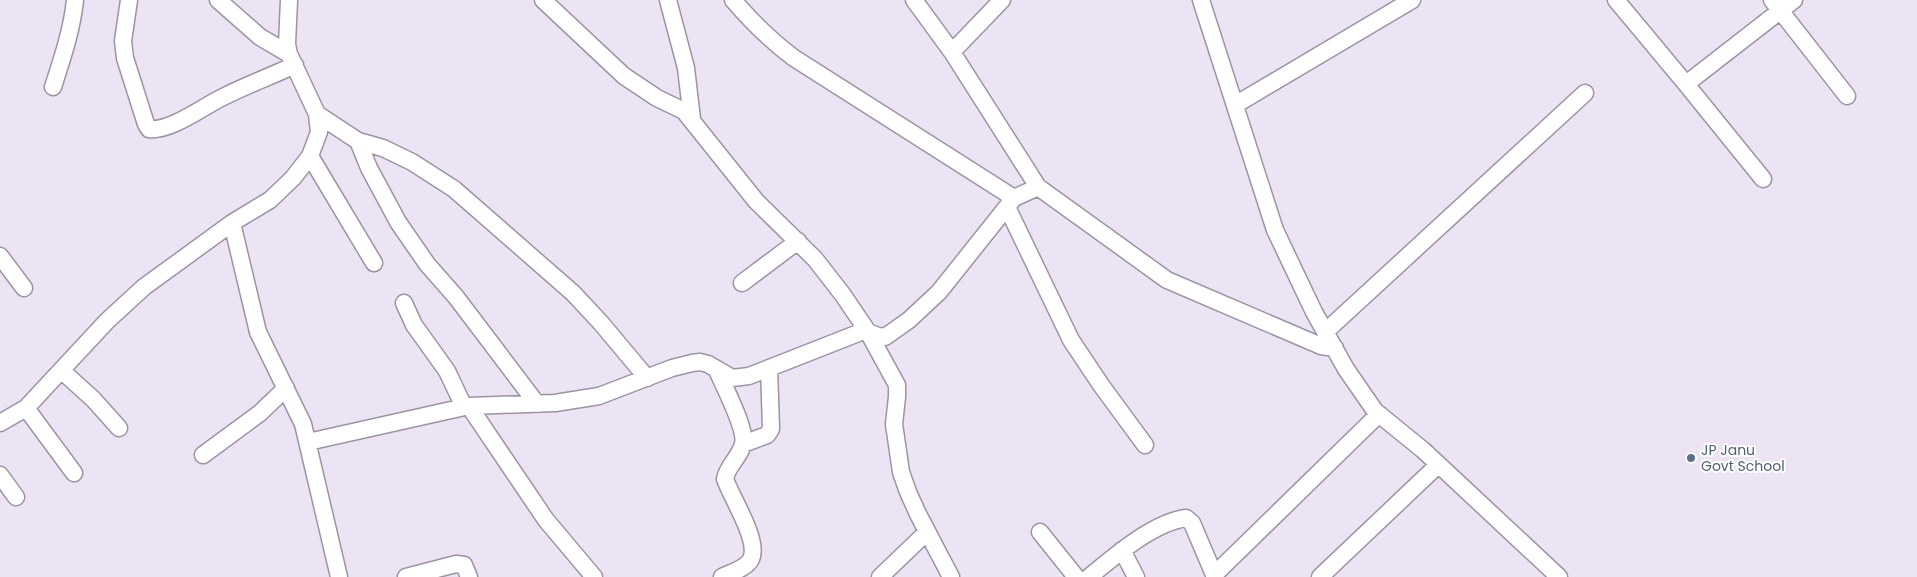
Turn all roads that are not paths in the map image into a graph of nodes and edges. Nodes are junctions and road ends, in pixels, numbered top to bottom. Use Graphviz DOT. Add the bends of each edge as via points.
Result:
graph roads {
  1 [pos="75,0"];
  2 [pos="129,0"];
  3 [pos="218,0"];
  4 [pos="289,0"];
  5 [pos="543,0"];
  6 [pos="668,0"];
  7 [pos="733,0"];
  8 [pos="914,0"];
  9 [pos="1002,0"];
  10 [pos="1201,0"];
  11 [pos="1412,0"];
  12 [pos="1616,0"];
  13 [pos="1794,0"];
  14 [pos="1776,5"];
  15 [pos="952,52"];
  16 [pos="292,60"];
  17 [pos="1686,84"];
  18 [pos="53,88"];
  19 [pos="1585,93"];
  20 [pos="1847,96"];
  21 [pos="1235,105"];
  22 [pos="317,114"];
  23 [pos="692,119"];
  24 [pos="358,141"];
  25 [pos="310,156"];
  26 [pos="1763,179"];
  27 [pos="1038,186"];
  28 [pos="1010,202"];
  29 [pos="232,223"];
  30 [pos="798,241"];
  31 [pos="0,256"];
  32 [pos="374,263"];
  33 [pos="742,283"];
  34 [pos="24,288"];
  35 [pos="404,303"];
  36 [pos="868,332"];
  37 [pos="1326,332"];
  38 [pos="1335,348"];
  39 [pos="769,368"];
  40 [pos="717,370"];
  41 [pos="62,371"];
  42 [pos="648,378"];
  43 [pos="286,388"];
  44 [pos="537,404"];
  45 [pos="466,406"];
  46 [pos="26,408"];
  47 [pos="1379,414"];
  48 [pos="0,423"];
  49 [pos="119,428"];
  50 [pos="308,442"];
  51 [pos="743,444"];
  52 [pos="1145,444"];
  53 [pos="203,455"];
  54 [pos="1438,465"];
  55 [pos="74,473"];
  56 [pos="0,475"];
  57 [pos="16,497"];
  58 [pos="927,532"];
  59 [pos="1040,532"];
  60 [pos="1122,550"];
  61 [pos="945,574"];
  62 [pos="1215,576"];
  63 [pos="339,577"];
  64 [pos="406,577"];
  65 [pos="469,577"];
  66 [pos="594,577"];
  67 [pos="722,577"];
  68 [pos="880,577"];
  69 [pos="1076,577"];
  70 [pos="1089,577"];
  71 [pos="1136,577"];
  72 [pos="1320,577"];
  73 [pos="1558,577"];
  1 -- 18 [label="street" via="69,35"];
  2 -- 16 [label="street" via="123,41 125,58 149,129 156,130 174,123"];
  3 -- 16 [label="street"];
  4 -- 16 [label="street" via="287,44"];
  5 -- 23 [label="street" via="624,76"];
  6 -- 23 [label="street" via="686,68"];
  7 -- 28 [label="street" via="752,22 794,58"];
  8 -- 15 [label="street"];
  9 -- 15 [label="street"];
  10 -- 21 [label="street"];
  11 -- 21 [label="street"];
  12 -- 17 [label="street"];
  13 -- 14 [label="street"];
  14 -- 17 [label="street"];
  14 -- 20 [label="street"];
  15 -- 27 [label="street"];
  16 -- 22 [label="street"];
  17 -- 26 [label="street"];
  19 -- 37 [label="street"];
  21 -- 37 [label="street" via="1274,230"];
  22 -- 24 [label="street"];
  22 -- 25 [label="street" via="319,132"];
  23 -- 30 [label="street" via="750,194"];
  24 -- 42 [label="street" via="383,148 412,162 454,189 573,294"];
  24 -- 44 [label="street" via="398,222"];
  25 -- 29 [label="street" via="270,200"];
  25 -- 32 [label="street"];
  27 -- 28 [label="street"];
  27 -- 38 [label="street" via="1167,280 1321,346"];
  28 -- 36 [label="street" via="925,306 887,336"];
  28 -- 52 [label="street" via="1071,340"];
  29 -- 41 [label="street" via="144,287 107,321"];
  29 -- 43 [label="street" via="258,332"];
  30 -- 33 [label="street"];
  30 -- 36 [label="street" via="829,276"];
  31 -- 34 [label="street"];
  35 -- 45 [label="street" via="418,330 448,371"];
  36 -- 39 [label="street" via="860,332"];
  36 -- 58 [label="street" via="897,385 894,424 901,472"];
  37 -- 38 [label="street"];
  38 -- 47 [label="street"];
  39 -- 40 [label="street" via="738,378"];
  39 -- 51 [label="street" via="771,429 767,434"];
  40 -- 42 [label="street" via="700,362"];
  40 -- 51 [label="street" via="739,421"];
  41 -- 46 [label="street"];
  41 -- 49 [label="street"];
  42 -- 44 [label="street" via="599,396"];
  43 -- 50 [label="street"];
  43 -- 53 [label="street" via="260,413"];
  44 -- 45 [label="street"];
  45 -- 50 [label="street"];
  45 -- 66 [label="street" via="546,520"];
  46 -- 48 [label="street"];
  46 -- 55 [label="street"];
  47 -- 54 [label="street"];
  47 -- 62 [label="street"];
  50 -- 63 [label="street"];
  51 -- 67 [label="street" via="725,479 745,522 751,560"];
  54 -- 72 [label="street"];
  54 -- 73 [label="street"];
  56 -- 57 [label="street"];
  58 -- 61 [label="street"];
  58 -- 68 [label="street"];
  59 -- 69 [label="street"];
  60 -- 62 [label="street" via="1151,532 1186,518 1192,523"];
  60 -- 70 [label="street"];
  60 -- 71 [label="street"];
  64 -- 65 [label="street" via="456,564 464,565"];
}
